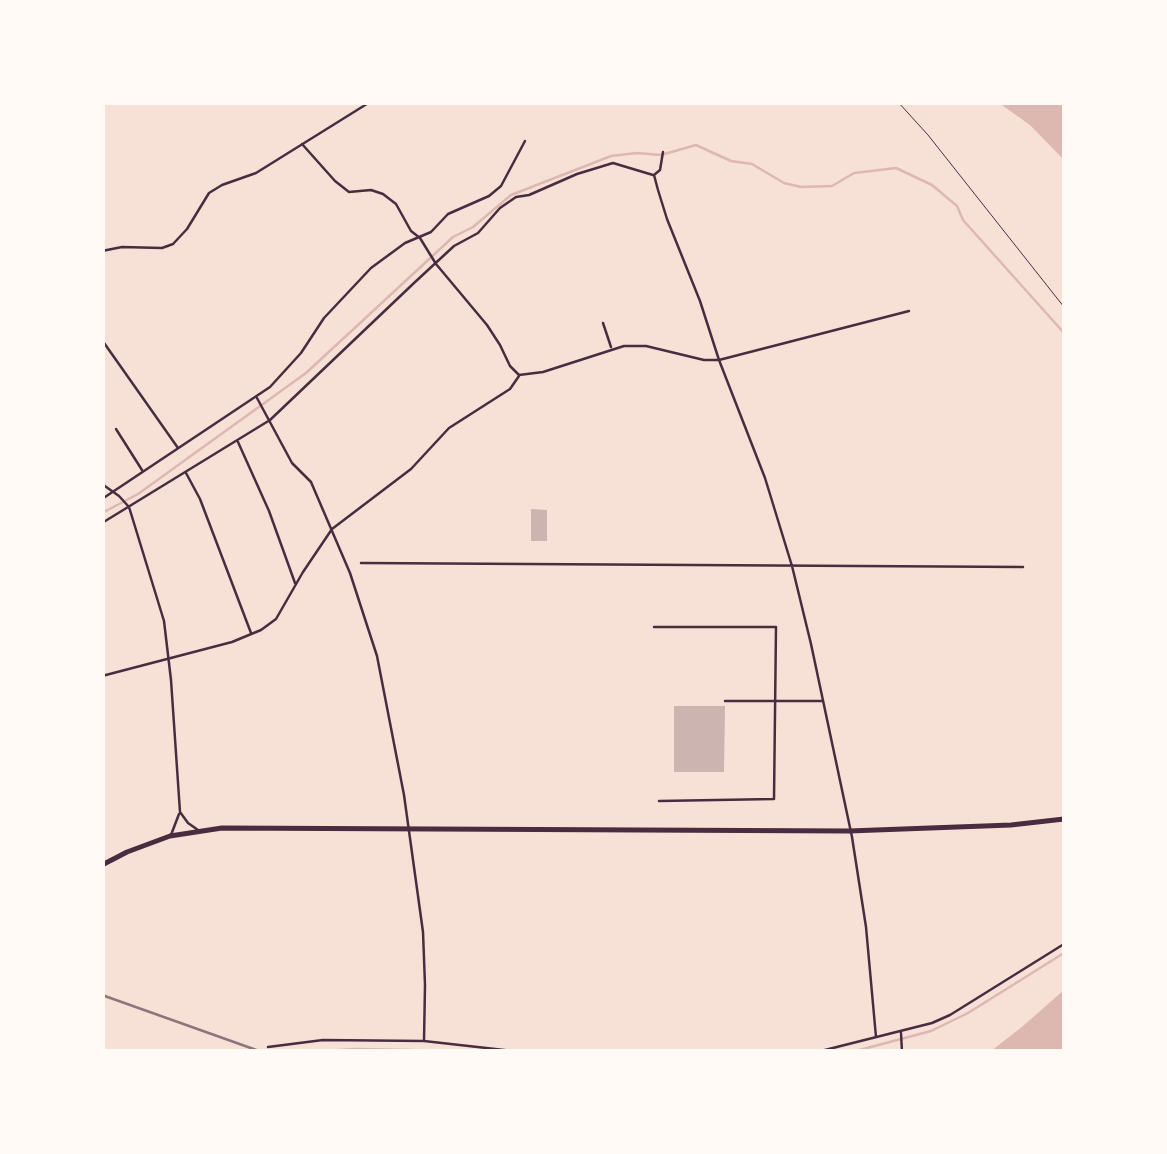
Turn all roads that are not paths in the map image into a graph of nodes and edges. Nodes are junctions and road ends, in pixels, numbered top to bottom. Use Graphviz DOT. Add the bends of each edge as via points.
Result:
graph roads {
  1 [pos="370,102"];
  2 [pos="525,141"];
  3 [pos="302,144"];
  4 [pos="663,152"];
  5 [pos="654,176"];
  6 [pos="420,238"];
  7 [pos="102,251"];
  8 [pos="433,260"];
  9 [pos="910,311"];
  10 [pos="603,323"];
  11 [pos="102,340"];
  12 [pos="612,348"];
  13 [pos="719,360"];
  14 [pos="519,375"];
  15 [pos="259,402"];
  16 [pos="270,420"];
  17 [pos="116,429"];
  18 [pos="238,441"];
  19 [pos="178,448"];
  20 [pos="186,472"];
  21 [pos="143,473"];
  22 [pos="102,484"];
  23 [pos="115,493"];
  24 [pos="102,499"];
  25 [pos="129,508"];
  26 [pos="102,522"];
  27 [pos="332,529"];
  28 [pos="361,563"];
  29 [pos="792,566"];
  30 [pos="1023,567"];
  31 [pos="296,584"];
  32 [pos="654,627"];
  33 [pos="252,634"];
  34 [pos="168,660"];
  35 [pos="102,676"];
  36 [pos="775,701"];
  37 [pos="824,701"];
  38 [pos="726,702"];
  39 [pos="659,800"];
  40 [pos="180,812"];
  41 [pos="1064,819"];
  42 [pos="408,829"];
  43 [pos="198,830"];
  44 [pos="849,831"];
  45 [pos="170,836"];
  46 [pos="102,864"];
  47 [pos="1064,944"];
  48 [pos="901,1034"];
  49 [pos="876,1037"];
  50 [pos="424,1041"];
  51 [pos="268,1047"];
  52 [pos="522,1052"];
  53 [pos="817,1052"];
  54 [pos="902,1052"];
  1 -- 3 [label="street"];
  2 -- 6 [label="street" via="501,186 448,214"];
  3 -- 6 [label="street" via="350,192 371,190 396,204"];
  3 -- 7 [label="street" via="256,174 209,193 173,244"];
  4 -- 5 [label="street"];
  5 -- 8 [label="street" via="613,163 516,197 478,233"];
  5 -- 13 [label="street"];
  6 -- 8 [label="street"];
  6 -- 15 [label="street" via="371,268"];
  8 -- 14 [label="street"];
  8 -- 16 [label="street"];
  9 -- 13 [label="street"];
  10 -- 12 [label="street"];
  11 -- 19 [label="street"];
  12 -- 13 [label="street" via="646,346"];
  12 -- 14 [label="street"];
  13 -- 29 [label="street"];
  14 -- 27 [label="street" via="510,389 448,428 411,470"];
  15 -- 16 [label="street"];
  15 -- 19 [label="street"];
  16 -- 18 [label="street"];
  16 -- 27 [label="street"];
  17 -- 21 [label="street"];
  18 -- 20 [label="street"];
  18 -- 31 [label="street"];
  19 -- 21 [label="street"];
  20 -- 25 [label="street"];
  20 -- 33 [label="street"];
  21 -- 23 [label="street"];
  22 -- 23 [label="street"];
  23 -- 24 [label="street"];
  23 -- 25 [label="street"];
  25 -- 26 [label="street"];
  25 -- 34 [label="street" via="164,621"];
  27 -- 31 [label="street"];
  27 -- 42 [label="street" via="377,656"];
  28 -- 29 [label="street"];
  29 -- 30 [label="street"];
  29 -- 37 [label="street"];
  31 -- 33 [label="street" via="276,619"];
  32 -- 36 [label="street" via="776,627"];
  33 -- 34 [label="street"];
  34 -- 35 [label="street"];
  34 -- 40 [label="street"];
  36 -- 37 [label="street"];
  36 -- 38 [label="street"];
  36 -- 39 [label="street" via="774,799"];
  37 -- 44 [label="street"];
  40 -- 43 [label="street"];
  40 -- 45 [label="street"];
  41 -- 44 [label="main road"];
  42 -- 43 [label="main road"];
  42 -- 44 [label="main road"];
  42 -- 50 [label="street" via="423,932"];
  43 -- 45 [label="main road"];
  44 -- 49 [label="street"];
  45 -- 46 [label="main road"];
  47 -- 48 [label="street" via="950,1015"];
  48 -- 49 [label="street"];
  48 -- 54 [label="street"];
  49 -- 53 [label="street"];
  50 -- 51 [label="street"];
  50 -- 52 [label="street"];
}
